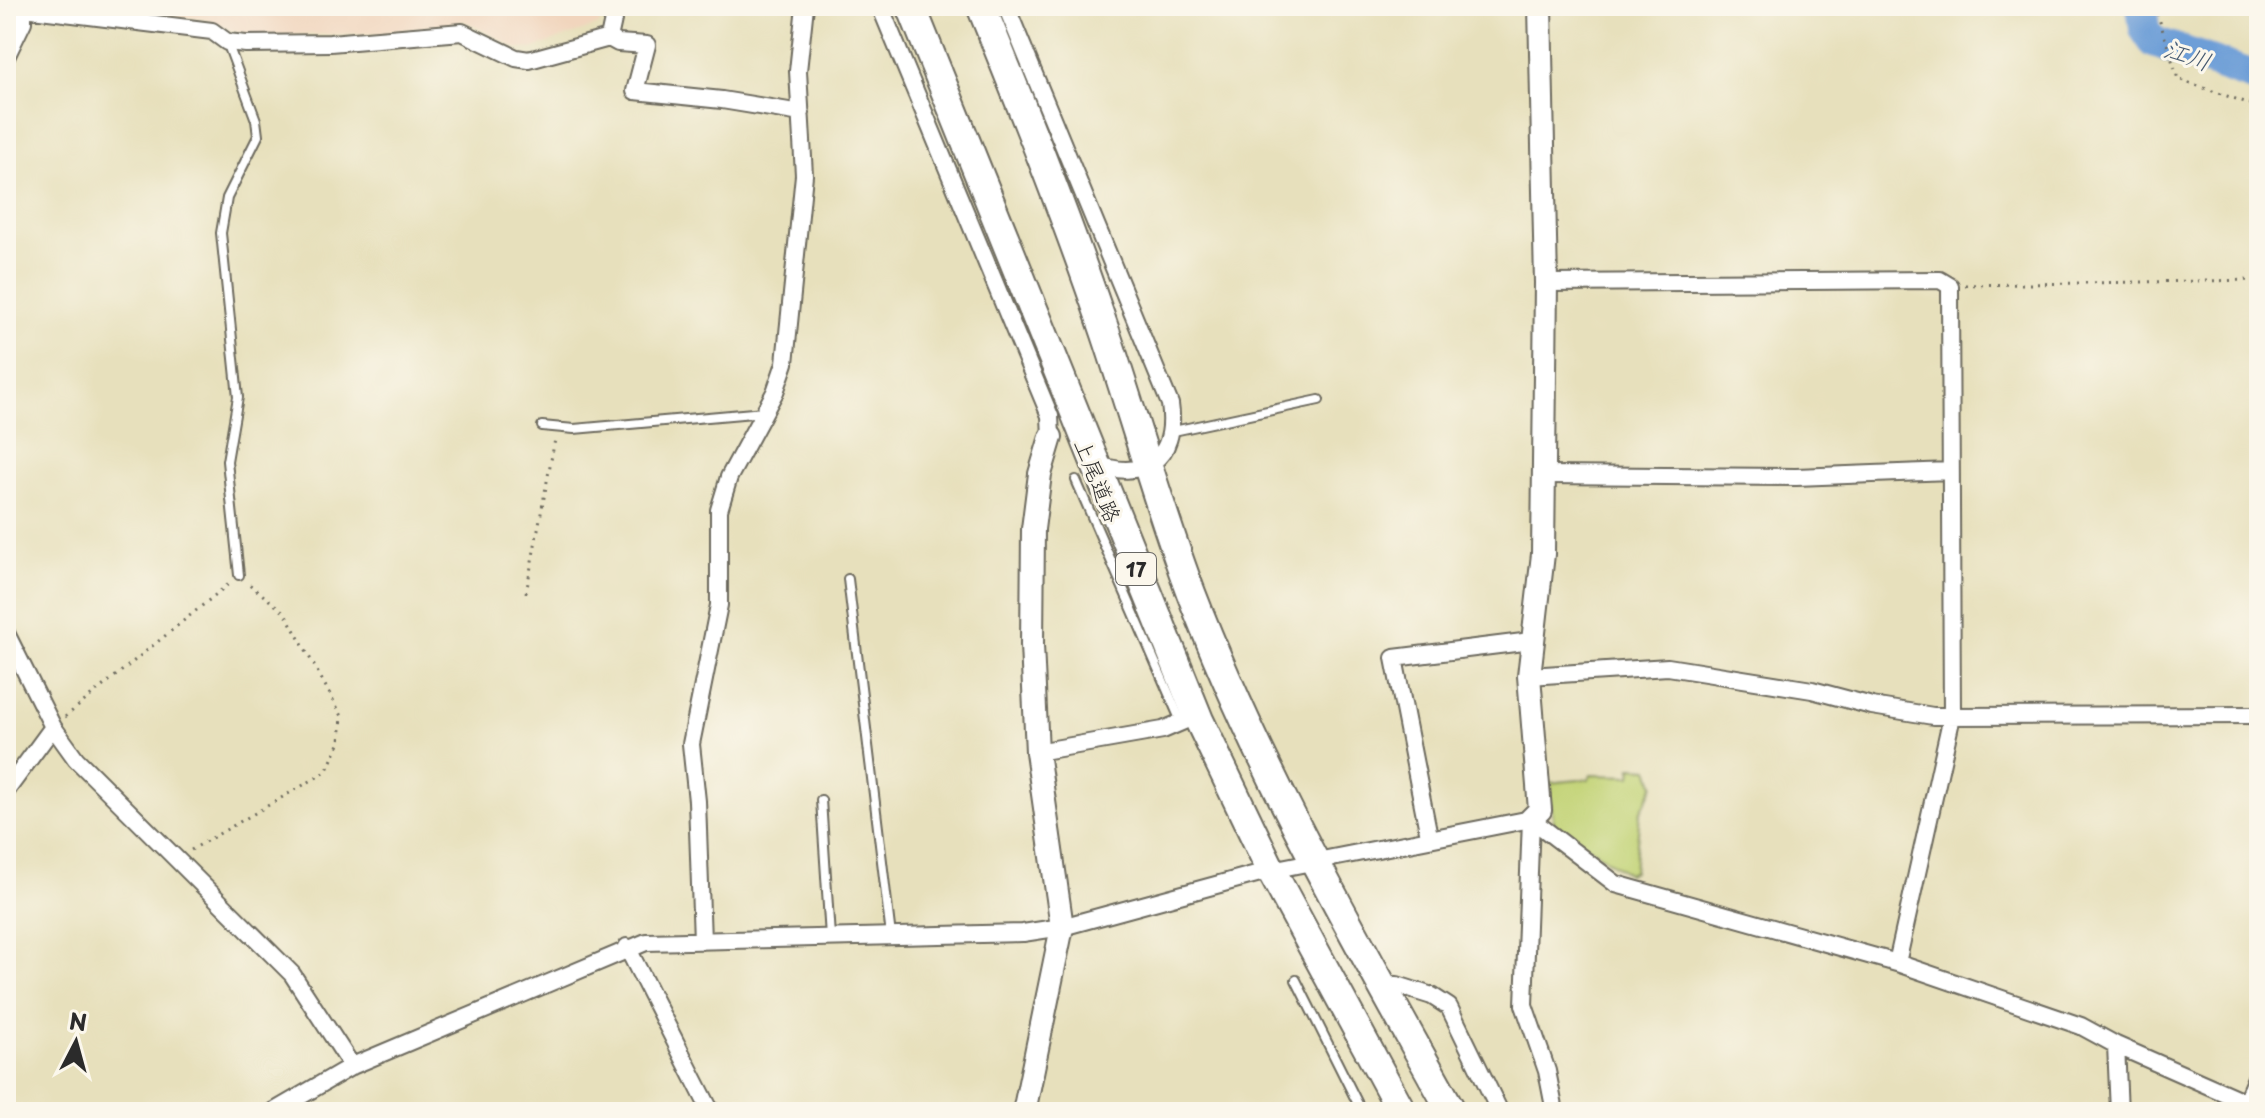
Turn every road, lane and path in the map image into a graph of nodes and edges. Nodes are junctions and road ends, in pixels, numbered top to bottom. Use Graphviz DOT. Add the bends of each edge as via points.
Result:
graph roads {
  1 [pos="616,6"];
  2 [pos="805,6"];
  3 [pos="880,6"];
  4 [pos="911,6"];
  5 [pos="981,6"];
  6 [pos="1006,6"];
  7 [pos="1540,6"];
  8 [pos="2155,6"];
  9 [pos="24,7"];
  10 [pos="609,38"];
  11 [pos="227,42"];
  12 [pos="6,57"];
  13 [pos="2259,107"];
  14 [pos="801,113"];
  15 [pos="2259,280"];
  16 [pos="1546,283"];
  17 [pos="1950,286"];
  18 [pos="6,313"];
  19 [pos="6,350"];
  20 [pos="1319,400"];
  21 [pos="765,412"];
  22 [pos="542,426"];
  23 [pos="557,427"];
  24 [pos="1169,432"];
  25 [pos="1051,437"];
  26 [pos="1146,468"];
  27 [pos="1084,471"];
  28 [pos="1950,471"];
  29 [pos="1543,475"];
  30 [pos="239,575"];
  31 [pos="848,579"];
  32 [pos="526,593"];
  33 [pos="6,633"];
  34 [pos="1531,641"];
  35 [pos="1529,676"];
  36 [pos="2259,715"];
  37 [pos="1952,716"];
  38 [pos="1191,720"];
  39 [pos="53,727"];
  40 [pos="1037,752"];
  41 [pos="6,791"];
  42 [pos="821,800"];
  43 [pos="1531,819"];
  44 [pos="1429,836"];
  45 [pos="177,858"];
  46 [pos="1312,861"];
  47 [pos="1271,870"];
  48 [pos="1062,927"];
  49 [pos="891,936"];
  50 [pos="830,937"];
  51 [pos="702,941"];
  52 [pos="627,947"];
  53 [pos="1897,963"];
  54 [pos="1296,980"];
  55 [pos="1383,987"];
  56 [pos="2116,1045"];
  57 [pos="352,1066"];
  58 [pos="2259,1071"];
  59 [pos="1392,1105"];
  60 [pos="2252,1105"];
  61 [pos="273,1112"];
  62 [pos="711,1112"];
  63 [pos="1024,1112"];
  64 [pos="1362,1112"];
  65 [pos="1452,1112"];
  66 [pos="1500,1112"];
  67 [pos="1555,1112"];
  68 [pos="2119,1112"];
  1 -- 10 [label="street"];
  2 -- 14 [label="street" via="798,71"];
  3 -- 25 [label="street" via="1050,416"];
  4 -- 27 [label="highway, 上尾道路 / 17"];
  5 -- 26 [label="highway, 17" via="1106,334"];
  6 -- 24 [label="street" via="1170,404"];
  7 -- 16 [label="street"];
  8 -- 13 [label="path" via="2178,79"];
  9 -- 11 [label="street" via="212,31"];
  9 -- 12 [label="street" via="23,22"];
  10 -- 11 [label="street" via="529,60 462,32 330,43"];
  10 -- 14 [label="street" via="647,45 635,91"];
  11 -- 30 [label="lane" via="258,136 227,198 221,233 238,397 227,461"];
  14 -- 21 [label="street" via="804,175 793,303 785,363"];
  15 -- 17 [label="path"];
  16 -- 17 [label="street" via="1940,280"];
  16 -- 29 [label="street"];
  17 -- 28 [label="street"];
  18 -- 19 [label="street"];
  20 -- 24 [label="lane"];
  21 -- 23 [label="lane"];
  21 -- 51 [label="street" via="729,477 719,510 719,605 691,744"];
  22 -- 23 [label="lane"];
  23 -- 32 [label="path"];
  24 -- 26 [label="street" via="1158,462"];
  25 -- 40 [label="street" via="1033,529"];
  26 -- 27 [label="street"];
  26 -- 46 [label="highway, 17" via="1237,703"];
  27 -- 38 [label="highway, 上尾道路 / 17"];
  28 -- 29 [label="street" via="1796,477"];
  28 -- 37 [label="street"];
  29 -- 34 [label="street" via="1543,554"];
  30 -- 39 [label="path"];
  30 -- 45 [label="path" via="285,613 342,716 340,742 326,772"];
  31 -- 49 [label="lane"];
  33 -- 39 [label="street"];
  34 -- 35 [label="street"];
  34 -- 44 [label="street" via="1394,658"];
  35 -- 37 [label="street" via="1668,667"];
  35 -- 43 [label="street" via="1540,810"];
  36 -- 37 [label="street"];
  37 -- 53 [label="street"];
  38 -- 40 [label="street" via="1163,730"];
  38 -- 47 [label="highway, 上尾道路 / 17"];
  39 -- 41 [label="street"];
  39 -- 45 [label="street" via="76,759"];
  40 -- 48 [label="street"];
  42 -- 50 [label="lane"];
  43 -- 44 [label="street"];
  43 -- 53 [label="street" via="1616,884"];
  43 -- 67 [label="street" via="1524,1005"];
  44 -- 46 [label="street"];
  45 -- 57 [label="street" via="292,974"];
  46 -- 47 [label="street"];
  46 -- 55 [label="highway, 17"];
  47 -- 48 [label="street"];
  47 -- 59 [label="highway, 上尾道路 / 17"];
  48 -- 49 [label="street"];
  48 -- 63 [label="street"];
  49 -- 50 [label="street"];
  50 -- 51 [label="street"];
  51 -- 52 [label="street"];
  52 -- 57 [label="street"];
  52 -- 62 [label="street"];
  53 -- 56 [label="street" via="2081,1026"];
  54 -- 64 [label="lane"];
  55 -- 65 [label="highway, 17"];
  55 -- 66 [label="street" via="1397,985 1449,1007"];
  56 -- 60 [label="street"];
  56 -- 68 [label="street"];
  57 -- 61 [label="street"];
  58 -- 60 [label="street"];
}
